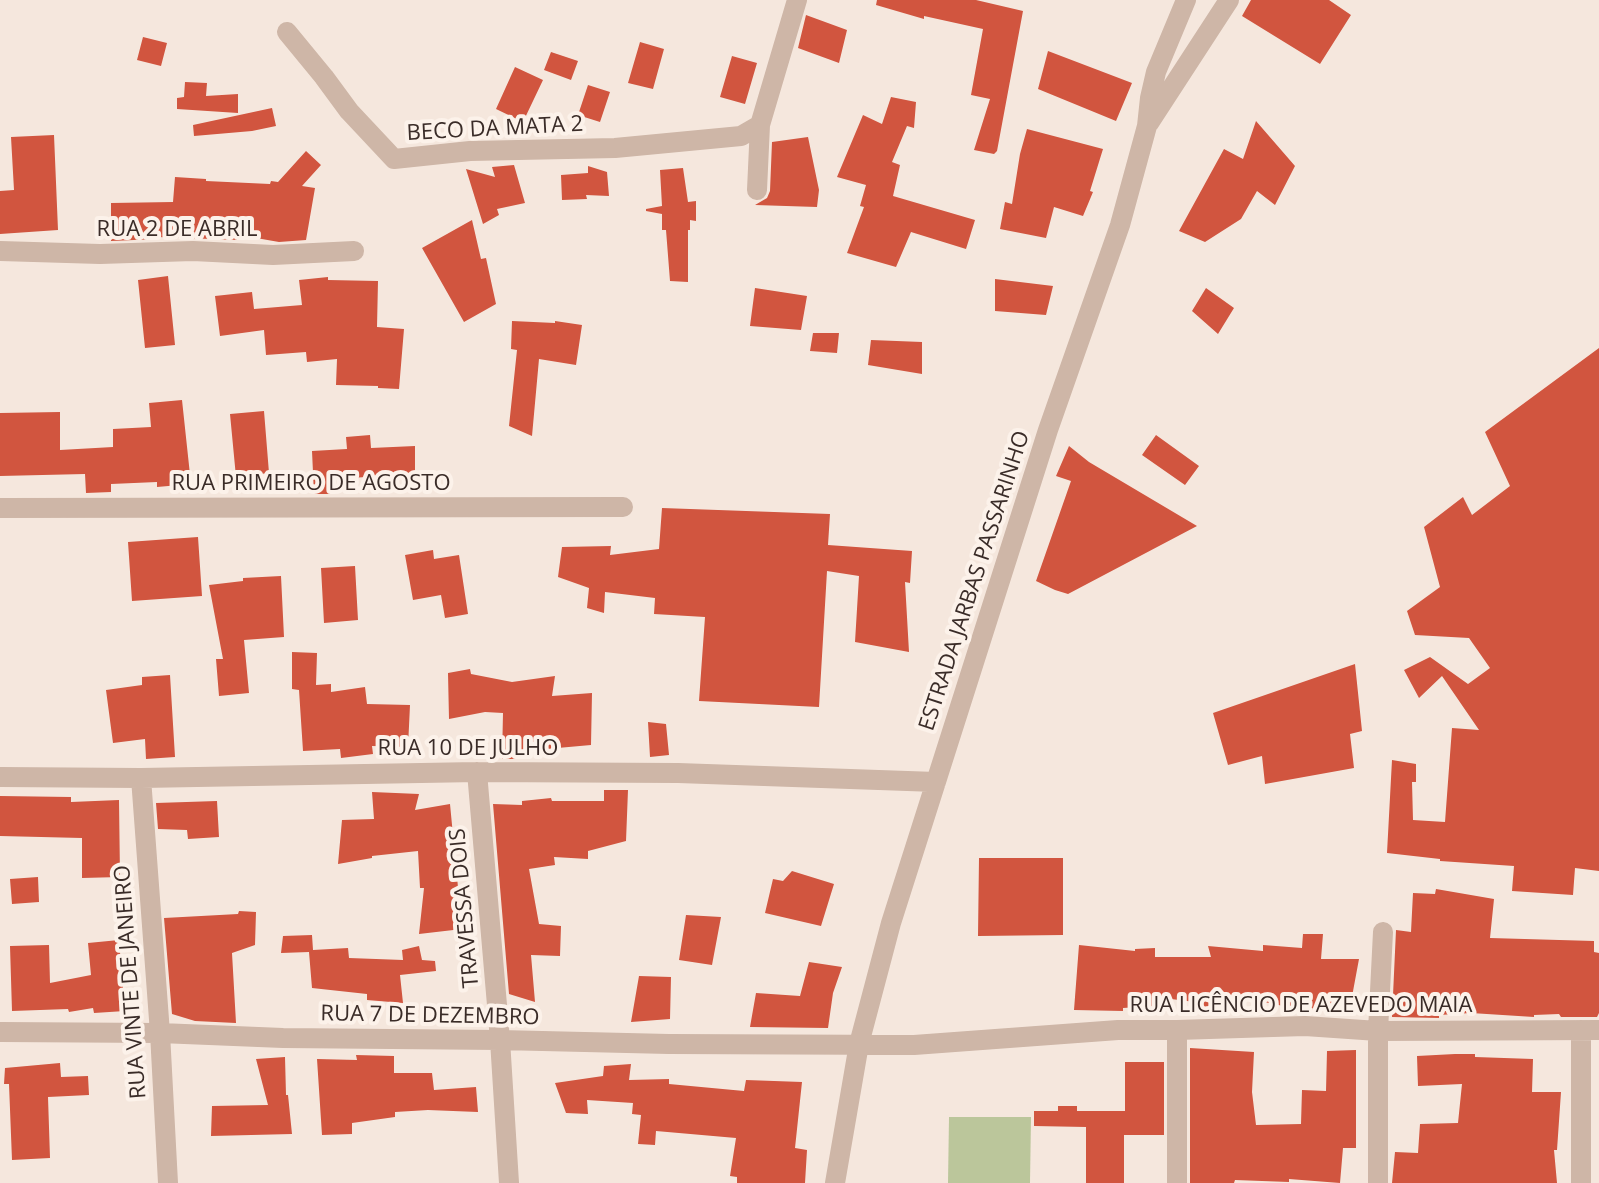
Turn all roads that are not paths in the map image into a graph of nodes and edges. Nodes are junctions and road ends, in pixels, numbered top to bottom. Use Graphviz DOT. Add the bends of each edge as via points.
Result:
graph roads {
  1 [pos="797,0"];
  2 [pos="1186,0"];
  3 [pos="1229,0"];
  4 [pos="287,32"];
  5 [pos="760,125"];
  6 [pos="1147,126"];
  7 [pos="757,190"];
  8 [pos="0,251"];
  9 [pos="354,251"];
  10 [pos="623,507"];
  11 [pos="0,508"];
  12 [pos="477,772"];
  13 [pos="0,777"];
  14 [pos="141,778"];
  15 [pos="936,782"];
  16 [pos="1383,932"];
  17 [pos="1177,1030"];
  18 [pos="1590,1030"];
  19 [pos="1378,1031"];
  20 [pos="0,1032"];
  21 [pos="160,1033"];
  22 [pos="500,1040"];
  23 [pos="859,1044"];
  24 [pos="168,1183"];
  25 [pos="509,1183"];
  26 [pos="835,1183"];
  27 [pos="1177,1183"];
  28 [pos="1378,1183"];
  29 [pos="1581,1183"];
  1 -- 5 [label="street"];
  2 -- 6 [label="street, ESTRADA JARBAS PASSARINHO" via="1156,72"];
  3 -- 6 [label="street"];
  4 -- 5 [label="street, BECO DA MATA 2" via="394,159 741,136"];
  5 -- 7 [label="street"];
  6 -- 15 [label="street, ESTRADA JARBAS PASSARINHO" via="1120,225 1048,430"];
  8 -- 9 [label="street, RUA 2 DE ABRIL"];
  10 -- 11 [label="street, RUA PRIMEIRO DE AGOSTO"];
  12 -- 14 [label="street, RUA 10 DE JULHO"];
  12 -- 15 [label="street, RUA 10 DE JULHO"];
  12 -- 22 [label="street, TRAVESSA DOIS"];
  13 -- 14 [label="street, RUA 10 DE JULHO"];
  14 -- 21 [label="street, RUA VINTE DE JANEIRO"];
  15 -- 23 [label="street, ESTRADA JARBAS PASSARINHO"];
  16 -- 19 [label="street"];
  17 -- 19 [label="street, RUA LICÊNCIO DE AZEVEDO MAIA" via="1305,1026"];
  17 -- 23 [label="street, RUA LICÊNCIO DE AZEVEDO MAIA"];
  17 -- 27 [label="street"];
  18 -- 19 [label="street, RUA LICÊNCIO DE AZEVEDO MAIA"];
  18 -- 29 [label="street"];
  19 -- 28 [label="street"];
  20 -- 21 [label="street, RUA 7 DE DEZEMBRO"];
  21 -- 22 [label="street, RUA 7 DE DEZEMBRO"];
  21 -- 24 [label="street, RUA VINTE DE JANEIRO"];
  22 -- 23 [label="street, RUA 7 DE DEZEMBRO"];
  22 -- 25 [label="street, TRAVESSA DOIS"];
  23 -- 26 [label="street, ESTRADA JARBAS PASSARINHO"];
}
